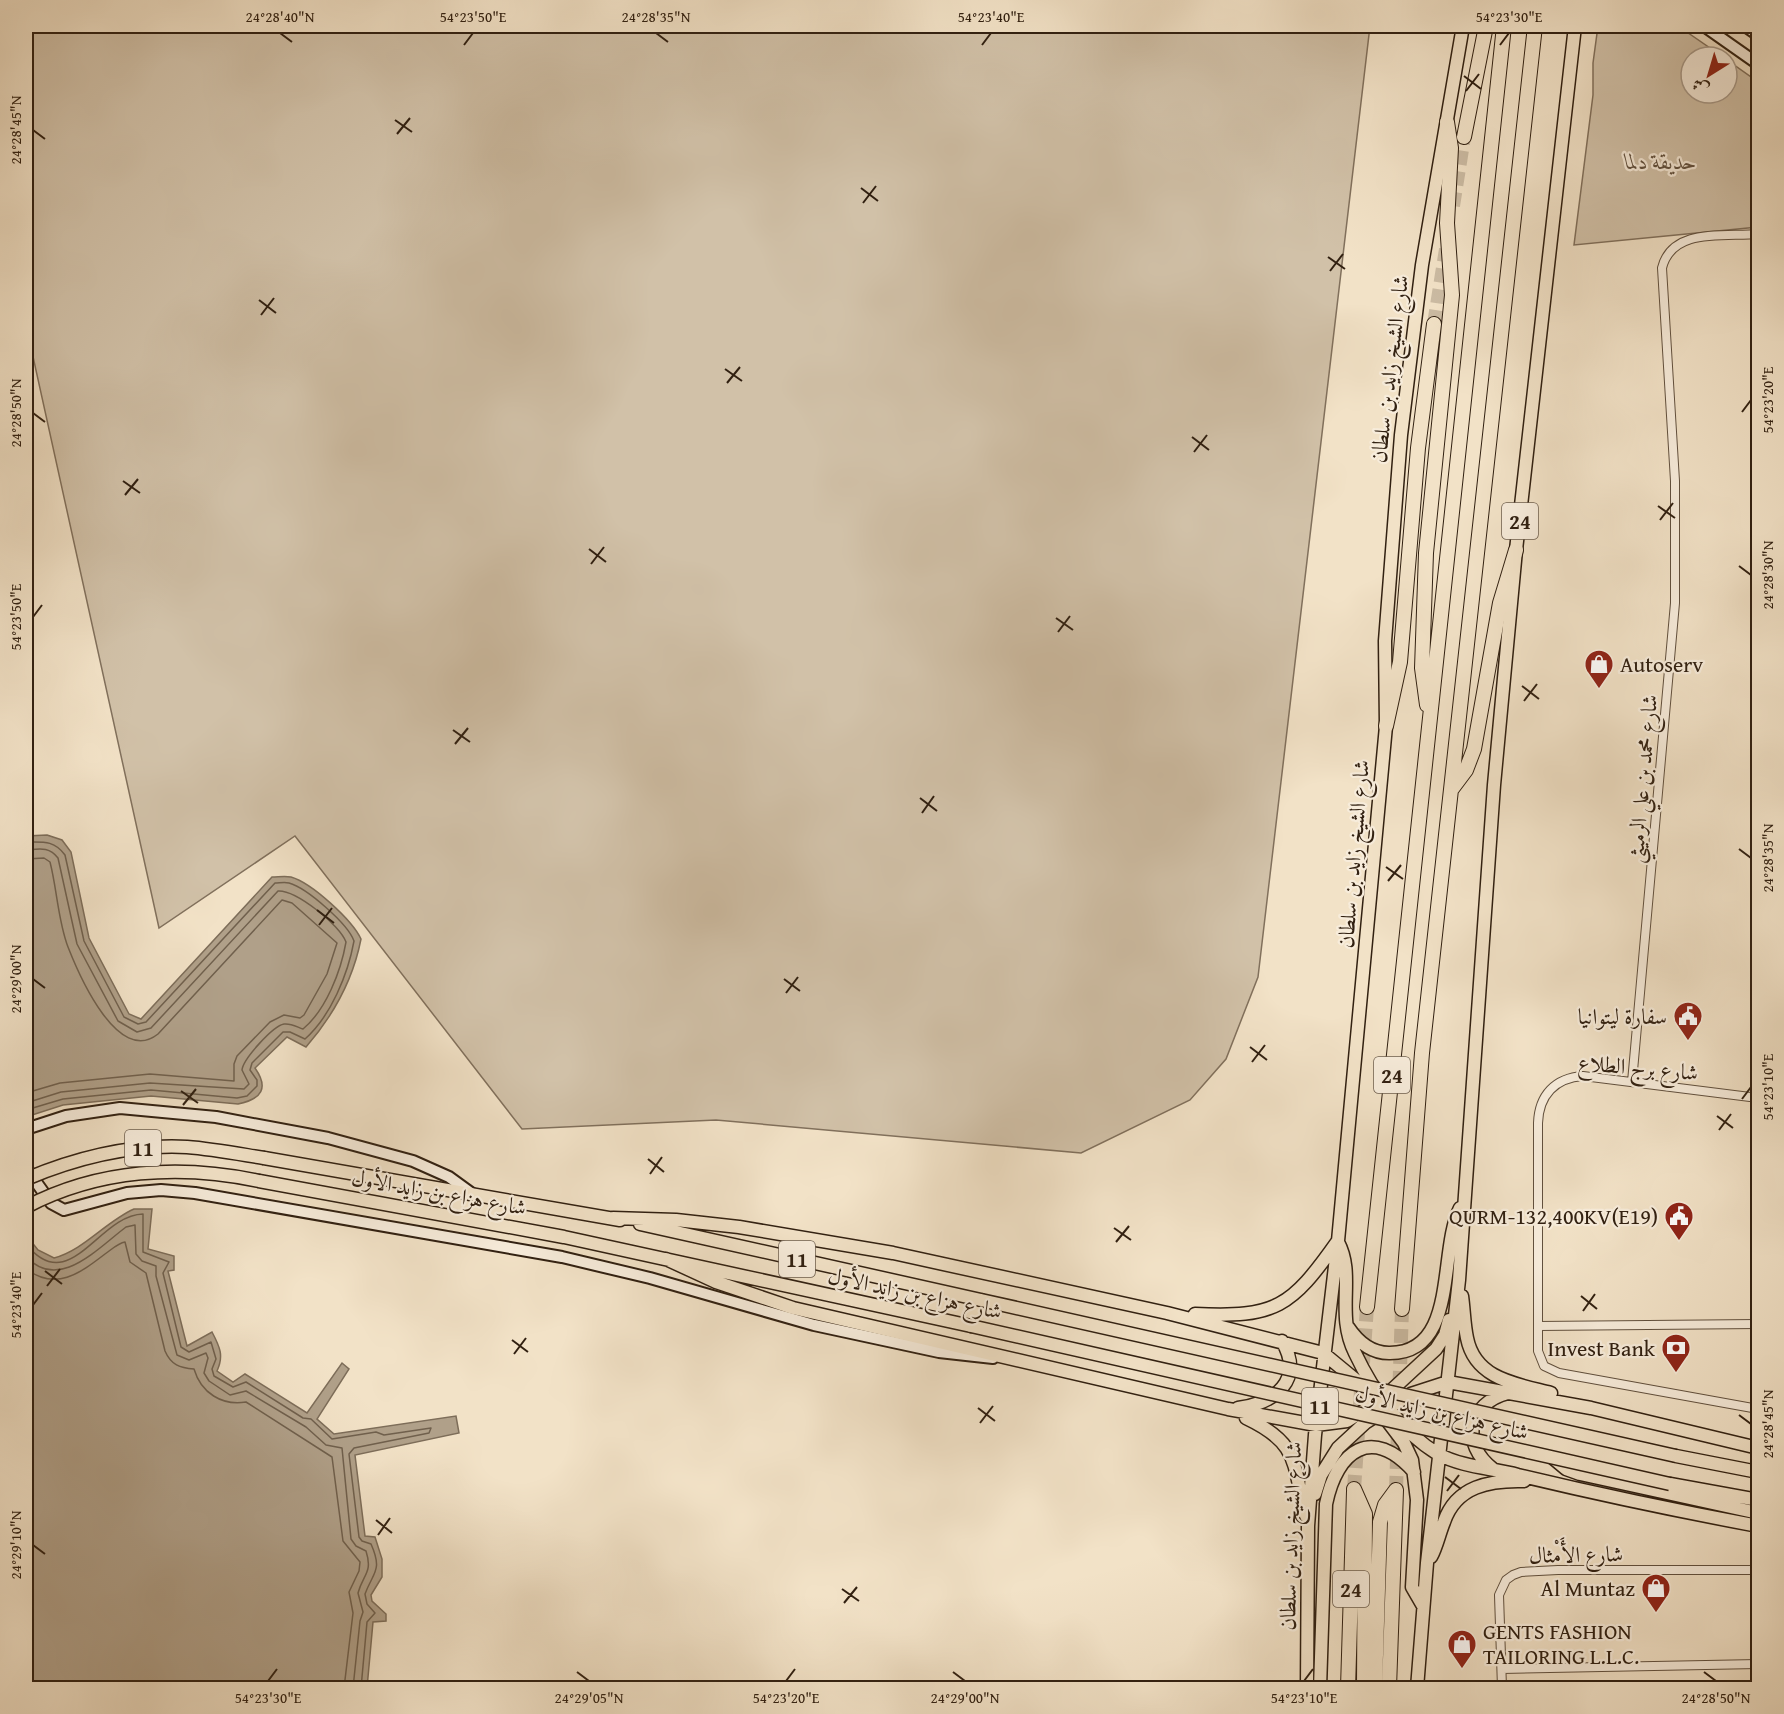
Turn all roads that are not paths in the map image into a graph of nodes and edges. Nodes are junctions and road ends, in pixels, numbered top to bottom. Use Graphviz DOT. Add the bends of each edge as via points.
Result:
graph roads {
  1 [pos="1463,26"];
  2 [pos="1486,26"];
  3 [pos="1504,26"];
  4 [pos="1535,26"];
  5 [pos="1704,26"];
  6 [pos="1744,26"];
  7 [pos="1575,28"];
  8 [pos="1758,35"];
  9 [pos="1758,64"];
  10 [pos="1448,122"];
  11 [pos="1464,137"];
  12 [pos="1758,235"];
  13 [pos="1434,324"];
  14 [pos="1516,550"];
  15 [pos="1430,713"];
  16 [pos="1386,726"];
  17 [pos="1451,790"];
  18 [pos="1632,1082"];
  19 [pos="1758,1098"];
  20 [pos="26,1129"];
  21 [pos="26,1168"];
  22 [pos="26,1179"];
  23 [pos="471,1193"];
  24 [pos="1465,1200"];
  25 [pos="26,1207"];
  26 [pos="613,1218"];
  27 [pos="1338,1241"];
  28 [pos="666,1259"];
  29 [pos="1459,1280"];
  30 [pos="1367,1307"];
  31 [pos="1402,1309"];
  32 [pos="1167,1313"];
  33 [pos="1344,1317"];
  34 [pos="1758,1324"];
  35 [pos="1538,1326"];
  36 [pos="1282,1341"];
  37 [pos="1323,1353"];
  38 [pos="1002,1359"];
  39 [pos="1448,1382"];
  40 [pos="1509,1392"];
  41 [pos="1381,1406"];
  42 [pos="1591,1408"];
  43 [pos="1228,1409"];
  44 [pos="1758,1409"];
  45 [pos="1316,1425"];
  46 [pos="1758,1448"];
  47 [pos="1440,1454"];
  48 [pos="1494,1469"];
  49 [pos="1758,1472"];
  50 [pos="1415,1473"];
  51 [pos="1551,1483"];
  52 [pos="1670,1489"];
  53 [pos="1758,1500"];
  54 [pos="1758,1513"];
  55 [pos="1308,1526"];
  56 [pos="1758,1526"];
  57 [pos="1427,1563"];
  58 [pos="1758,1570"];
  59 [pos="1423,1606"];
  60 [pos="1758,1664"];
  61 [pos="1502,1669"];
  62 [pos="1307,1689"];
  63 [pos="1320,1689"];
  64 [pos="1348,1689"];
  65 [pos="1364,1689"];
  66 [pos="1375,1689"];
  67 [pos="1389,1689"];
  68 [pos="1417,1689"];
  69 [pos="1502,1689"];
  1 -- 10 [label="main road, شارع الشيخ زايد بن سلطان"];
  2 -- 11 [label="highway"];
  3 -- 15 [label="highway, 24"];
  4 -- 17 [label="highway, 24"];
  5 -- 9 [label="street"];
  6 -- 8 [label="street"];
  7 -- 14 [label="main road, 24"];
  10 -- 15 [label="highway" via="1451,148 1447,223 1452,295 1430,502 1422,653 1423,684"];
  10 -- 16 [label="main road, شارع الشيخ زايد بن سلطان" via="1422,265 1400,446 1385,641"];
  12 -- 18 [label="street, شارع محمد بن علي الرميثي" via="1682,241 1671,249 1662,268 1675,481 1675,603"];
  13 -- 16 [label="highway, 24" via="1421,416 1400,662"];
  14 -- 17 [label="highway" via="1502,596 1474,749 1466,770"];
  14 -- 24 [label="main road, 24" via="1494,785"];
  15 -- 30 [label="highway, 24"];
  16 -- 27 [label="main road, شارع الشيخ زايد بن سلطان / 24"];
  17 -- 31 [label="highway, 24" via="1422,1053"];
  18 -- 19 [label="street, شارع برج الطلاع"];
  18 -- 35 [label="street, شارع برج الطلاع" via="1570,1077 1559,1082 1543,1100 1538,1124"];
  20 -- 23 [label="street" via="66,1116 120,1108 216,1117 318,1136 407,1159 438,1171"];
  21 -- 38 [label="street" via="51,1203 64,1210 127,1193 195,1193 562,1257 814,1324 939,1352"];
  22 -- 23 [label="main road, شارع هزاع بن زايد الأول / 11, bridge" via="86,1158 146,1148 187,1147"];
  23 -- 26 [label="main road, شارع هزاع بن زايد الأول / 11"];
  24 -- 29 [label="main road, 24"];
  24 -- 33 [label="main road" via="1451,1235 1438,1318 1426,1339 1400,1352 1375,1350 1355,1337"];
  25 -- 28 [label="main road, شارع هزاع بن زايد الأول / 11, bridge" via="71,1188 134,1174 197,1172 564,1237"];
  26 -- 32 [label="main road" via="676,1220 811,1238"];
  26 -- 49 [label="main road, شارع هزاع بن زايد الأول / 11, bridge"];
  27 -- 32 [label="main road" via="1304,1286 1270,1309 1240,1315"];
  27 -- 33 [label="main road" via="1346,1266"];
  27 -- 37 [label="main road, شارع الشيخ زايد بن سلطان / 24"];
  28 -- 38 [label="main road" via="767,1301"];
  28 -- 52 [label="main road, شارع هزاع بن زايد الأول / 11, bridge" via="1554,1459"];
  29 -- 39 [label="main road, 24"];
  29 -- 41 [label="main road" via="1441,1342"];
  29 -- 42 [label="main road" via="1469,1346 1479,1365 1504,1381"];
  32 -- 36 [label="main road"];
  33 -- 41 [label="main road" via="1355,1354"];
  34 -- 35 [label="street"];
  35 -- 44 [label="street, شارع برج الطلاع" via="1540,1359 1551,1371"];
  36 -- 37 [label="main road"];
  36 -- 43 [label="main road" via="1290,1363 1279,1392 1260,1404"];
  37 -- 41 [label="main road"];
  37 -- 45 [label="main road, شارع الشيخ زايد بن سلطان / 24"];
  38 -- 43 [label="main road"];
  39 -- 40 [label="main road"];
  39 -- 41 [label="main road"];
  39 -- 47 [label="main road, 24"];
  40 -- 42 [label="main road"];
  40 -- 48 [label="main road" via="1486,1402 1473,1425 1476,1450"];
  41 -- 45 [label="main road" via="1347,1421"];
  41 -- 47 [label="main road"];
  41 -- 50 [label="main road" via="1404,1443"];
  41 -- 55 [label="main road" via="1329,1461"];
  42 -- 46 [label="main road"];
  43 -- 45 [label="main road"];
  43 -- 55 [label="main road" via="1265,1427 1288,1447"];
  45 -- 55 [label="main road, شارع الشيخ زايد بن سلطان / 24"];
  47 -- 48 [label="main road"];
  47 -- 57 [label="main road, 24"];
  48 -- 51 [label="main road"];
  50 -- 59 [label="main road" via="1412,1580"];
  50 -- 63 [label="main road" via="1385,1448 1365,1447 1342,1466 1329,1490"];
  51 -- 56 [label="main road"];
  51 -- 57 [label="main road" via="1493,1481 1468,1490 1448,1512"];
  52 -- 53 [label="main road, شارع هزاع بن زايد الأول / 11"];
  52 -- 54 [label="main road"];
  55 -- 62 [label="main road, شارع الشيخ زايد بن سلطان / 24"];
  57 -- 59 [label="main road, 24"];
  58 -- 61 [label="street, شارع الأَمْثال" via="1521,1572 1506,1580 1499,1595"];
  59 -- 68 [label="main road, 24"];
  60 -- 61 [label="street"];
  61 -- 69 [label="street, شارع الأَمْثال"];
  64 -- 65 [label="highway, 24" via="1354,1489 1362,1502 1365,1520"];
  66 -- 67 [label="highway, 24" via="1380,1522 1385,1505 1396,1490"];
}
